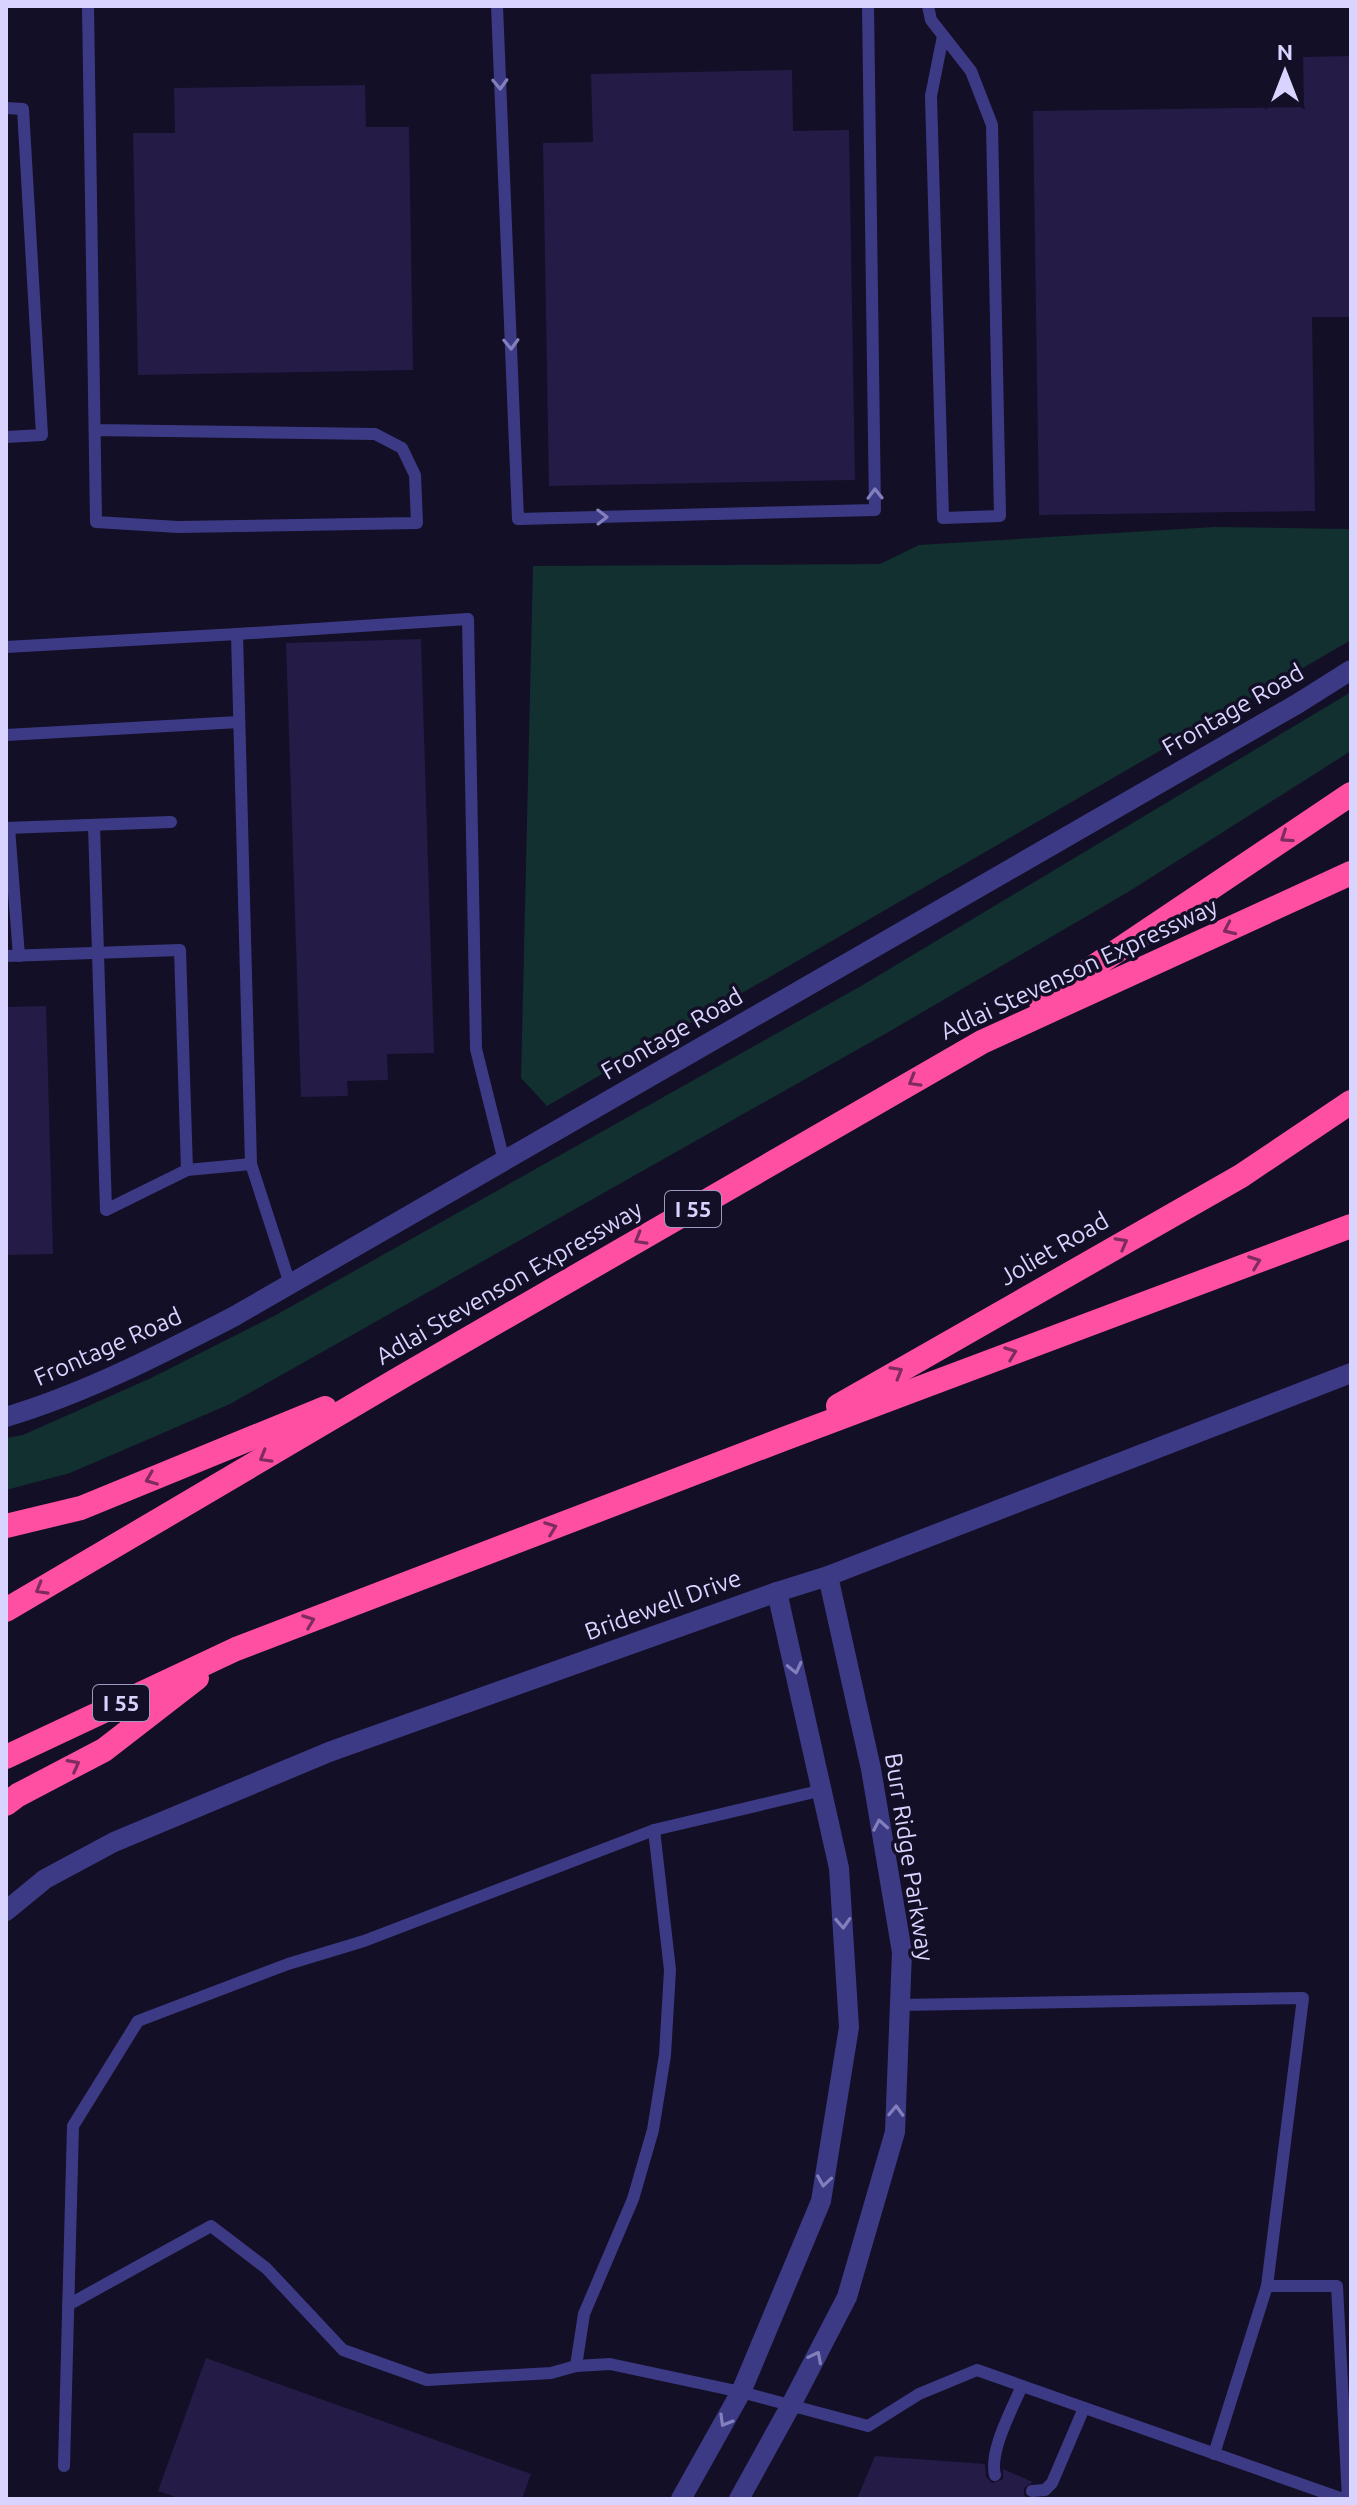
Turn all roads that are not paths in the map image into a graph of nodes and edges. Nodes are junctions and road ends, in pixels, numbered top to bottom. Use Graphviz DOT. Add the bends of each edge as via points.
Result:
graph roads {
  1 [pos="88,6"];
  2 [pos="497,6"];
  3 [pos="868,6"];
  4 [pos="928,6"];
  5 [pos="943,36"];
  6 [pos="6,108"];
  7 [pos="95,430"];
  8 [pos="6,437"];
  9 [pos="237,634"];
  10 [pos="6,647"];
  11 [pos="1351,670"];
  12 [pos="239,722"];
  13 [pos="6,735"];
  14 [pos="1351,794"];
  15 [pos="171,822"];
  16 [pos="94,825"];
  17 [pos="8,828"];
  18 [pos="1351,873"];
  19 [pos="98,953"];
  20 [pos="12,956"];
  21 [pos="982,1042"];
  22 [pos="1351,1102"];
  23 [pos="504,1161"];
  24 [pos="251,1164"];
  25 [pos="187,1170"];
  26 [pos="1351,1226"];
  27 [pos="290,1284"];
  28 [pos="1351,1373"];
  29 [pos="405,1375"];
  30 [pos="6,1417"];
  31 [pos="781,1440"];
  32 [pos="6,1526"];
  33 [pos="828,1576"];
  34 [pos="777,1592"];
  35 [pos="6,1610"];
  36 [pos="236,1649"];
  37 [pos="6,1757"];
  38 [pos="823,1790"];
  39 [pos="6,1804"];
  40 [pos="654,1830"];
  41 [pos="6,1911"];
  42 [pos="900,2005"];
  43 [pos="1267,2286"];
  44 [pos="68,2305"];
  45 [pos="576,2366"];
  46 [pos="1022,2386"];
  47 [pos="741,2392"];
  48 [pos="791,2405"];
  49 [pos="1084,2408"];
  50 [pos="1214,2454"];
  51 [pos="64,2466"];
  52 [pos="995,2475"];
  53 [pos="1032,2491"];
  54 [pos="681,2499"];
  55 [pos="739,2499"];
  56 [pos="1346,2499"];
  1 -- 7 [label="lane"];
  2 -- 3 [label="lane, one-way" via="518,519 875,510"];
  4 -- 5 [label="lane"];
  5 -- 5 [label="lane" via="971,71 992,125 1000,516 943,518 931,96"];
  6 -- 8 [label="lane" via="23,109 42,435"];
  7 -- 7 [label="lane" via="96,522 178,527 417,523 415,475 402,448 375,434"];
  9 -- 10 [label="lane"];
  9 -- 12 [label="lane"];
  9 -- 23 [label="lane" via="468,619 476,1049"];
  11 -- 23 [label="street, Frontage Road"];
  12 -- 13 [label="lane"];
  12 -- 24 [label="lane"];
  14 -- 21 [label="highway, one-way"];
  15 -- 16 [label="lane"];
  16 -- 17 [label="lane"];
  16 -- 19 [label="lane"];
  17 -- 20 [label="lane"];
  18 -- 21 [label="highway, Adlai Stevenson Expressway / I 55, one-way"];
  19 -- 20 [label="lane"];
  19 -- 25 [label="lane" via="180,950"];
  19 -- 25 [label="lane" via="106,1210"];
  21 -- 29 [label="highway, Adlai Stevenson Expressway / I 55, one-way"];
  31 -- 22 [label="highway, Joliet Road, one-way" via="1241,1176"];
  23 -- 27 [label="street, Frontage Road"];
  24 -- 25 [label="lane"];
  24 -- 27 [label="lane"];
  31 -- 26 [label="highway, I 55, one-way"];
  27 -- 30 [label="street, Frontage Road" via="124,1373"];
  28 -- 33 [label="street, Bridewell Drive"];
  29 -- 32 [label="highway, one-way" via="81,1508"];
  29 -- 35 [label="highway, Adlai Stevenson Expressway / I 55, one-way"];
  36 -- 31 [label="highway, I 55, one-way"];
  33 -- 34 [label="street, Bridewell Drive"];
  42 -- 33 [label="street, Burr Ridge Parkway, one-way" via="902,1952 871,1769"];
  34 -- 38 [label="street, one-way"];
  34 -- 41 [label="street, Bridewell Drive" via="329,1752 114,1842 45,1879"];
  36 -- 37 [label="highway, I 55"];
  39 -- 36 [label="highway, one-way" via="104,1750"];
  38 -- 40 [label="lane"];
  38 -- 47 [label="street, one-way" via="839,1868 849,2027 821,2201"];
  40 -- 44 [label="lane" via="138,2021 73,2126"];
  40 -- 45 [label="lane" via="670,1970 665,2055 653,2130 633,2199 584,2314"];
  42 -- 43 [label="lane" via="1303,1998"];
  48 -- 42 [label="street, Burr Ridge Parkway, one-way" via="847,2297 895,2132"];
  43 -- 50 [label="lane"];
  43 -- 56 [label="lane" via="1337,2286"];
  44 -- 45 [label="lane" via="211,2226 266,2268 343,2350 353,2354 427,2380 551,2373"];
  44 -- 51 [label="lane"];
  45 -- 47 [label="lane" via="610,2364"];
  46 -- 48 [label="lane" via="977,2370 919,2394 868,2426"];
  46 -- 49 [label="lane"];
  46 -- 52 [label="lane" via="997,2449"];
  47 -- 48 [label="lane"];
  47 -- 54 [label="street, one-way"];
  48 -- 55 [label="street, Burr Ridge Parkway"];
  49 -- 50 [label="lane"];
  49 -- 53 [label="lane" via="1052,2483"];
  50 -- 56 [label="lane"];
}
